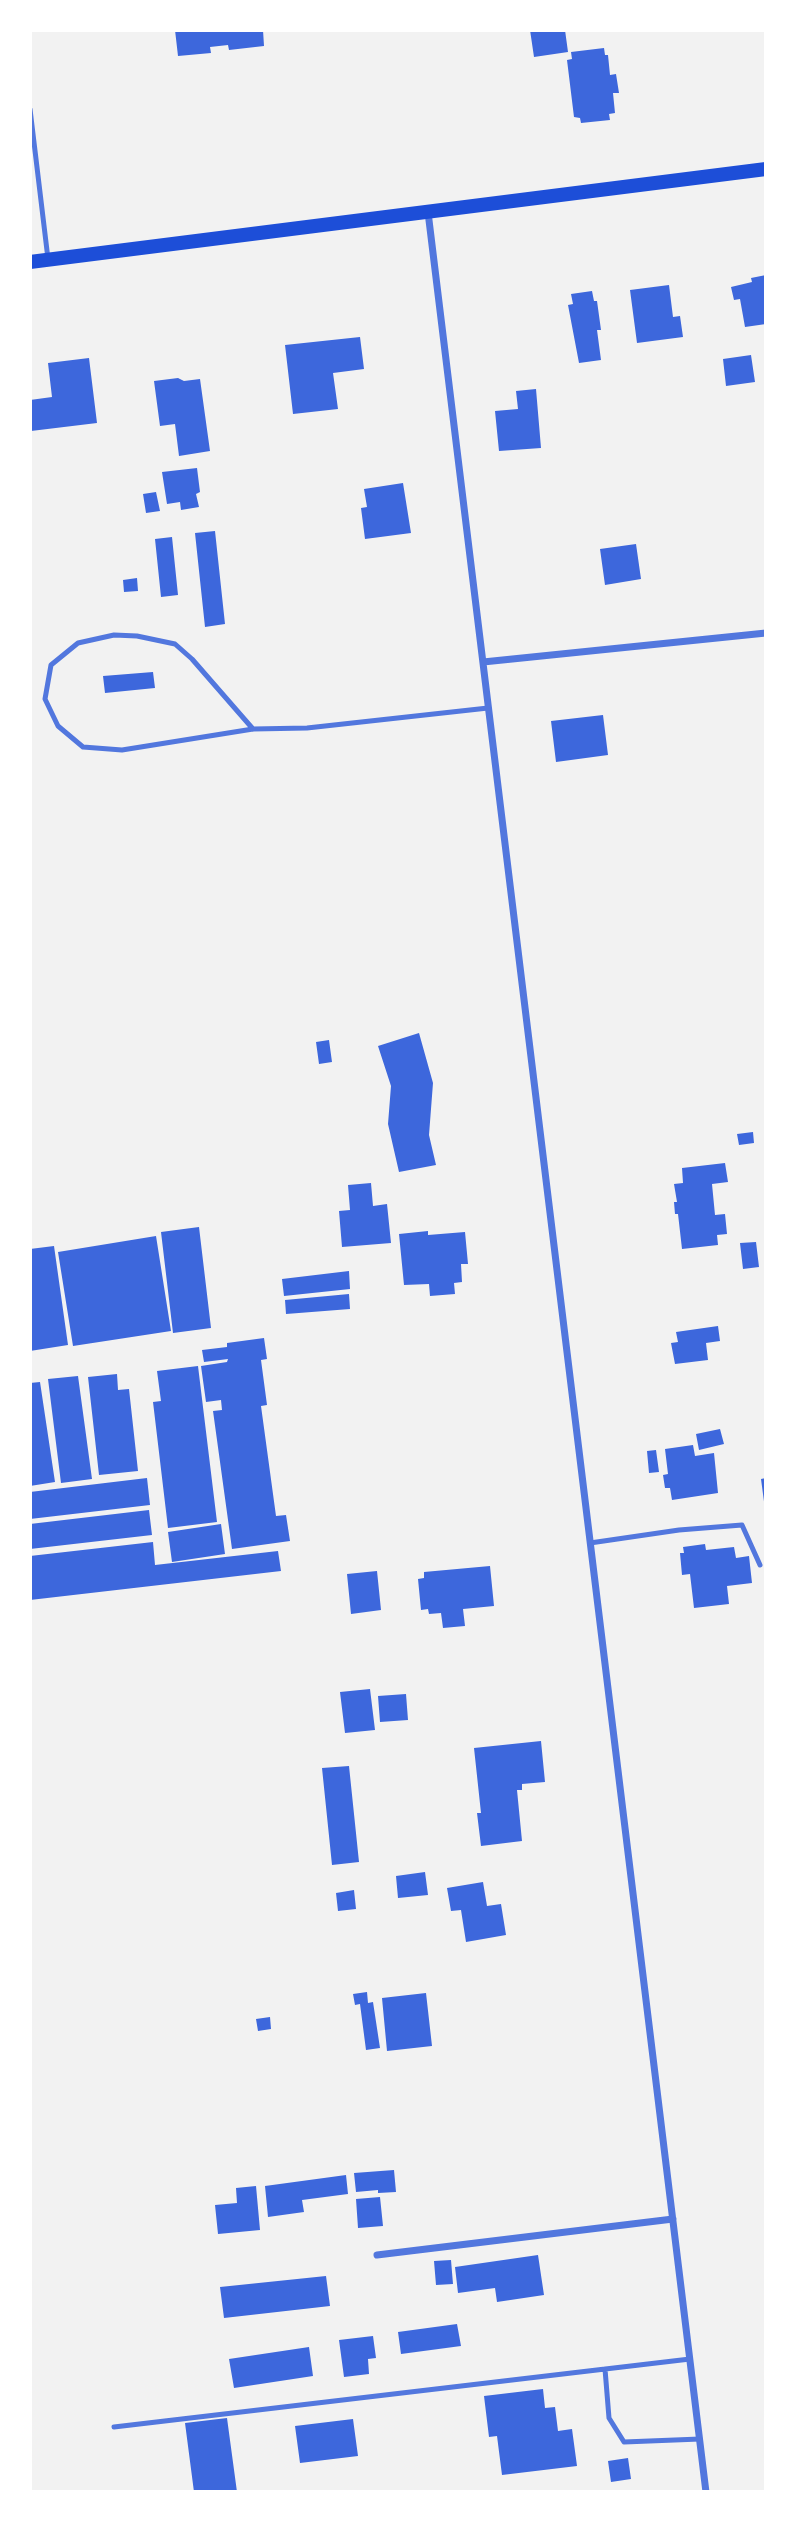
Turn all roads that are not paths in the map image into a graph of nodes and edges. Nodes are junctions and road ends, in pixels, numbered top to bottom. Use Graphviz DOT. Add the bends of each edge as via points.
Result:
graph roads {
  1 [pos="30,109"];
  2 [pos="766,169"];
  3 [pos="428,212"];
  4 [pos="48,259"];
  5 [pos="30,262"];
  6 [pos="766,633"];
  7 [pos="483,662"];
  8 [pos="488,708"];
  9 [pos="253,729"];
  10 [pos="590,1543"];
  11 [pos="760,1565"];
  12 [pos="673,2219"];
  13 [pos="377,2255"];
  14 [pos="690,2359"];
  15 [pos="605,2369"];
  16 [pos="114,2427"];
  17 [pos="699,2439"];
  18 [pos="706,2492"];
  1 -- 4 [label="lane"];
  2 -- 3 [label="main road"];
  3 -- 4 [label="main road"];
  3 -- 7 [label="street"];
  4 -- 5 [label="main road"];
  6 -- 7 [label="street"];
  7 -- 8 [label="street"];
  8 -- 9 [label="lane" via="307,728"];
  8 -- 10 [label="street"];
  9 -- 9 [label="lane" via="122,750 83,747 58,726 45,699 51,665 78,643 114,635 175,644"];
  10 -- 11 [label="lane" via="742,1525"];
  10 -- 12 [label="street"];
  12 -- 13 [label="street"];
  12 -- 14 [label="street"];
  14 -- 15 [label="lane"];
  14 -- 17 [label="street"];
  15 -- 16 [label="lane"];
  15 -- 17 [label="lane" via="609,2418 624,2442"];
  17 -- 18 [label="street"];
}
